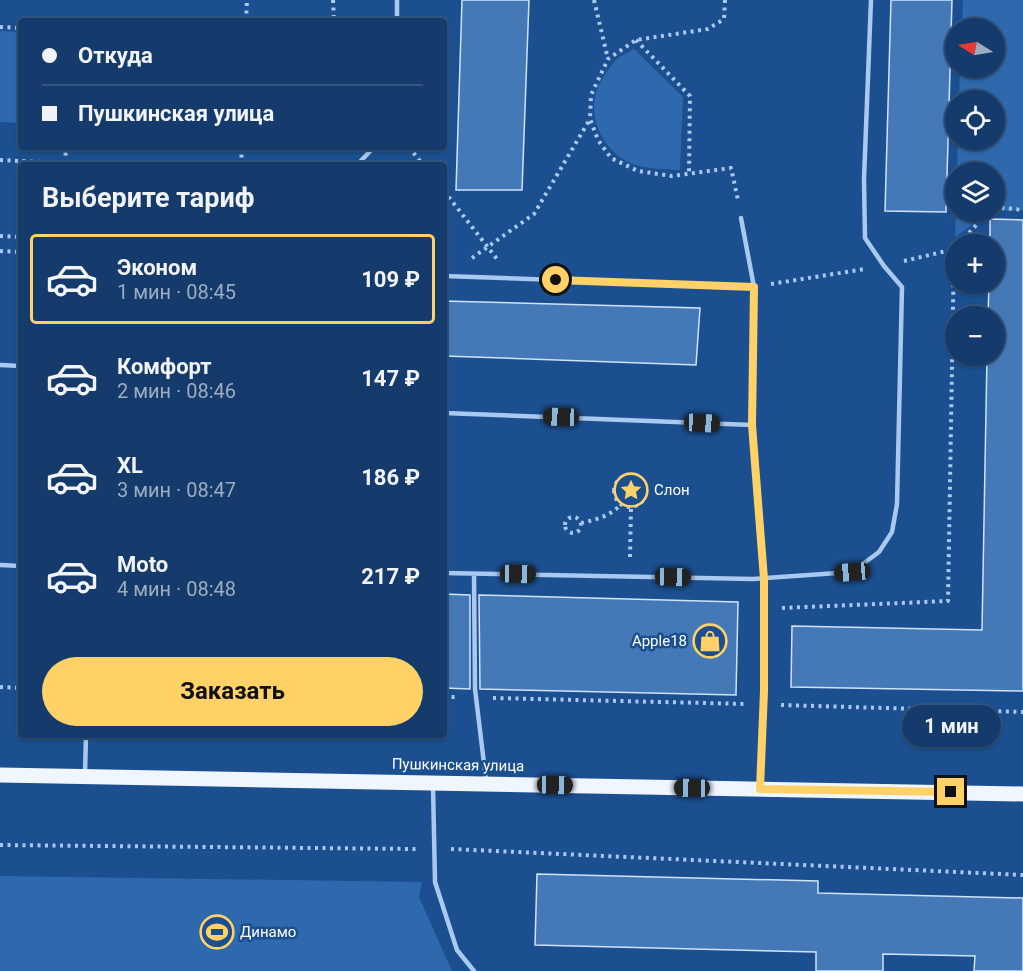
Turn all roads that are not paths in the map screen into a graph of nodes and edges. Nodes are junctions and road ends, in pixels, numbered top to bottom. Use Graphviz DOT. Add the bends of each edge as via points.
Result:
graph roads {
  1 [pos="398,0"];
  2 [pos="871,0"];
  3 [pos="397,18"];
  4 [pos="372,150"];
  5 [pos="360,162"];
  6 [pos="741,218"];
  7 [pos="447,276"];
  8 [pos="754,287"];
  9 [pos="0,365"];
  10 [pos="18,366"];
  11 [pos="447,413"];
  12 [pos="752,425"];
  13 [pos="0,565"];
  14 [pos="18,566"];
  15 [pos="447,573"];
  16 [pos="474,574"];
  17 [pos="764,579"];
  18 [pos="86,738"];
  19 [pos="0,775"];
  20 [pos="85,777"];
  21 [pos="433,783"];
  22 [pos="487,784"];
  23 [pos="760,789"];
  24 [pos="1023,794"];
  25 [pos="474,971"];
  1 -- 3 [label="lane"];
  2 -- 17 [label="lane" via="865,238 902,287 897,504 892,532 879,552 852,572"];
  4 -- 5 [label="lane"];
  6 -- 8 [label="lane"];
  7 -- 8 [label="lane"];
  8 -- 12 [label="lane"];
  9 -- 10 [label="lane"];
  11 -- 12 [label="lane"];
  12 -- 17 [label="lane"];
  13 -- 14 [label="lane"];
  15 -- 16 [label="lane"];
  16 -- 17 [label="lane"];
  16 -- 22 [label="lane" via="476,698"];
  17 -- 23 [label="lane"];
  18 -- 20 [label="lane"];
  19 -- 20 [label="main road, Пушкинская улица"];
  20 -- 21 [label="main road, Пушкинская улица"];
  21 -- 22 [label="main road, Пушкинская улица"];
  21 -- 25 [label="lane" via="435,882 457,950"];
  22 -- 23 [label="main road, Пушкинская улица"];
  23 -- 24 [label="main road, Пушкинская улица"];
}
